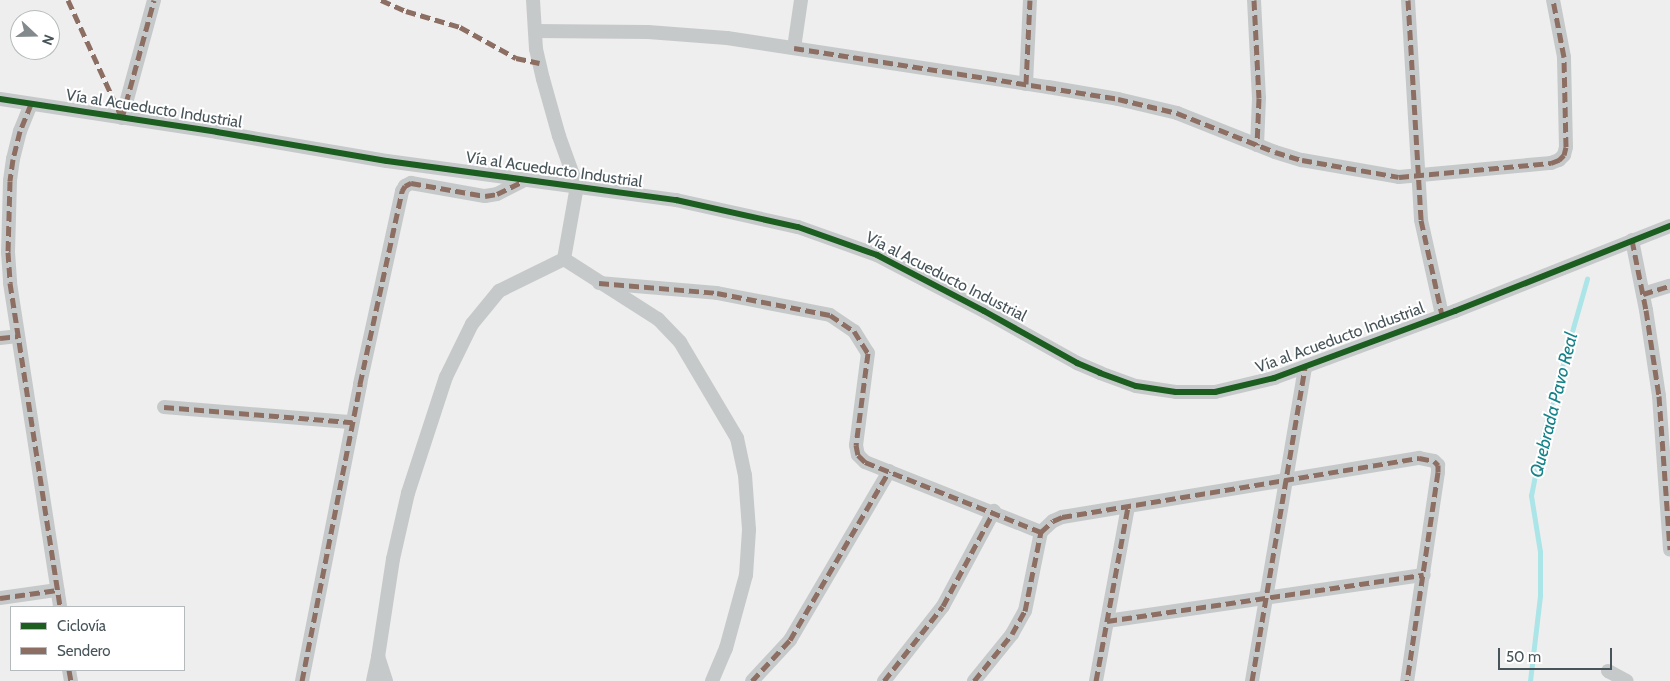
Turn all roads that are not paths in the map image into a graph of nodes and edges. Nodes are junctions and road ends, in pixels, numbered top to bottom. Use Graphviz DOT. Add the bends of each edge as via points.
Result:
graph roads {
  1 [pos="154,0"];
  2 [pos="533,0"];
  3 [pos="801,0"];
  4 [pos="1030,0"];
  5 [pos="1254,0"];
  6 [pos="1408,0"];
  7 [pos="1553,0"];
  8 [pos="535,31"];
  9 [pos="794,48"];
  10 [pos="1026,84"];
  11 [pos="0,99"];
  12 [pos="31,104"];
  13 [pos="122,118"];
  14 [pos="1257,145"];
  15 [pos="1418,176"];
  16 [pos="526,180"];
  17 [pos="577,186"];
  18 [pos="1670,226"];
  19 [pos="1632,240"];
  20 [pos="564,259"];
  21 [pos="599,283"];
  22 [pos="1670,286"];
  23 [pos="1643,294"];
  24 [pos="1442,315"];
  25 [pos="18,336"];
  26 [pos="0,338"];
  27 [pos="1305,366"];
  28 [pos="164,406"];
  29 [pos="352,422"];
  30 [pos="1666,428"];
  31 [pos="889,471"];
  32 [pos="1286,478"];
  33 [pos="1128,507"];
  34 [pos="994,512"];
  35 [pos="1041,532"];
  36 [pos="1670,550"];
  37 [pos="1424,575"];
  38 [pos="57,590"];
  39 [pos="0,598"];
  40 [pos="1266,598"];
  41 [pos="60,606"];
  42 [pos="1107,621"];
  43 [pos="378,657"];
  44 [pos="1608,671"];
  45 [pos="302,681"];
  46 [pos="373,681"];
  47 [pos="386,681"];
  48 [pos="712,681"];
  49 [pos="752,681"];
  50 [pos="884,681"];
  51 [pos="974,681"];
  52 [pos="1096,681"];
  53 [pos="1252,681"];
  54 [pos="1407,681"];
  55 [pos="1627,681"];
  1 -- 13 [label="street"];
  2 -- 8 [label="street"];
  3 -- 9 [label="street"];
  4 -- 10 [label="street"];
  5 -- 14 [label="street" via="1259,98"];
  6 -- 15 [label="street"];
  7 -- 15 [label="street" via="1564,57 1564,155 1551,162"];
  8 -- 9 [label="street" via="648,32 728,38"];
  8 -- 17 [label="street" via="549,103"];
  9 -- 10 [label="street"];
  10 -- 14 [label="street" via="1118,99 1177,113"];
  11 -- 12 [label="street, Vía al Acueducto Industrial"];
  12 -- 13 [label="street, Vía al Acueducto Industrial"];
  12 -- 25 [label="street" via="20,131 10,181 8,252"];
  13 -- 16 [label="street, Vía al Acueducto Industrial"];
  14 -- 15 [label="street" via="1302,160 1371,174"];
  15 -- 24 [label="street" via="1421,220"];
  16 -- 17 [label="street, Vía al Acueducto Industrial"];
  16 -- 29 [label="street" via="485,196 424,184 405,186 398,200"];
  17 -- 20 [label="street"];
  17 -- 27 [label="street, Vía al Acueducto Industrial" via="676,200 752,216 857,246 968,302 1077,363 1136,386 1176,392 1215,392 1254,384"];
  18 -- 19 [label="street, Vía al Acueducto Industrial"];
  19 -- 23 [label="street"];
  19 -- 24 [label="street, Vía al Acueducto Industrial"];
  20 -- 21 [label="street"];
  20 -- 43 [label="street" via="499,291 472,324 446,377 408,493 393,559"];
  21 -- 31 [label="street" via="718,293 830,315 854,331 868,353 856,444 858,455 865,462"];
  21 -- 48 [label="street" via="658,319 680,342 736,438 745,475 749,530 746,575 726,648"];
  22 -- 23 [label="street"];
  23 -- 30 [label="street"];
  24 -- 27 [label="street, Vía al Acueducto Industrial"];
  25 -- 26 [label="street"];
  25 -- 38 [label="street"];
  27 -- 32 [label="street"];
  28 -- 29 [label="street"];
  29 -- 45 [label="street"];
  30 -- 36 [label="street"];
  31 -- 34 [label="street"];
  31 -- 49 [label="street" via="790,640"];
  32 -- 33 [label="street"];
  32 -- 37 [label="street" via="1419,458 1434,461 1438,472"];
  32 -- 40 [label="street"];
  33 -- 35 [label="street" via="1062,517"];
  33 -- 42 [label="street"];
  34 -- 35 [label="street"];
  34 -- 50 [label="street" via="943,606"];
  35 -- 51 [label="street" via="1025,611 1012,634"];
  37 -- 40 [label="street"];
  37 -- 54 [label="street"];
  38 -- 39 [label="street"];
  38 -- 41 [label="street"];
  40 -- 42 [label="street"];
  40 -- 53 [label="street"];
  42 -- 52 [label="street"];
  43 -- 46 [label="street"];
  43 -- 47 [label="street"];
  44 -- 55 [label="street"];
}
